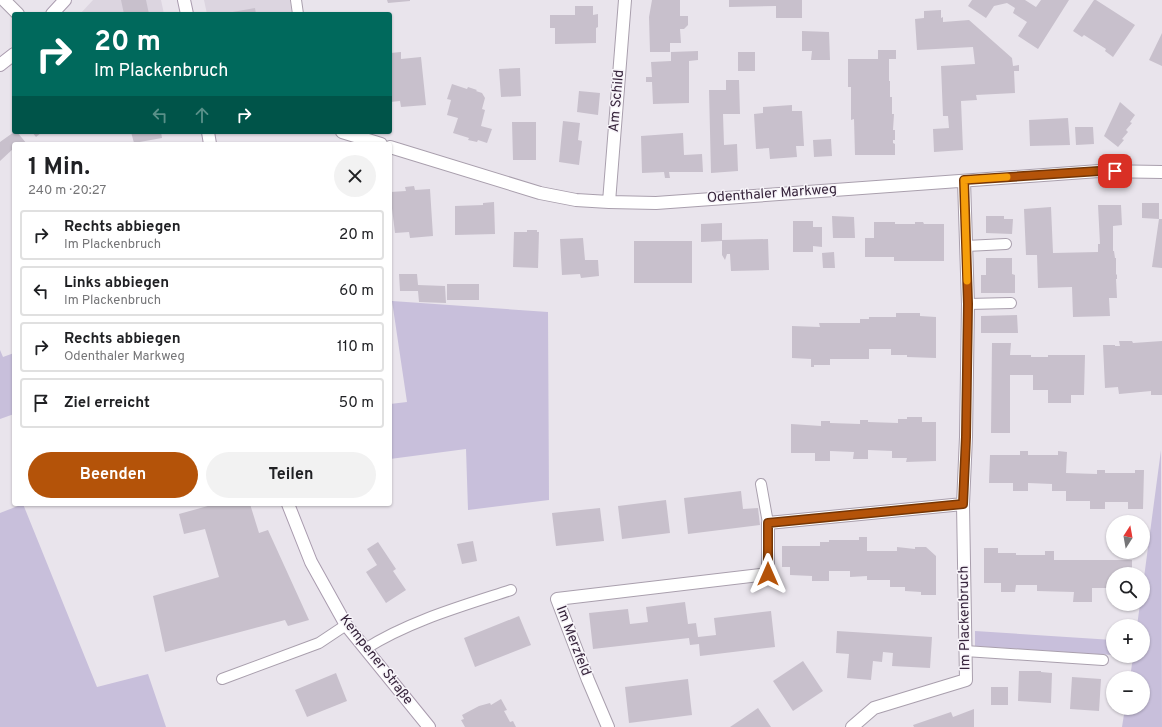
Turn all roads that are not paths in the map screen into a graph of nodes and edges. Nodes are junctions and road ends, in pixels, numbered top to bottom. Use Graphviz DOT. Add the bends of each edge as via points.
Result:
graph roads {
  1 [pos="4,0"];
  2 [pos="65,0"];
  3 [pos="184,0"];
  4 [pos="296,0"];
  5 [pos="625,0"];
  6 [pos="16,12"];
  7 [pos="54,12"];
  8 [pos="187,12"];
  9 [pos="298,12"];
  10 [pos="12,56"];
  11 [pos="0,65"];
  12 [pos="348,134"];
  13 [pos="374,142"];
  14 [pos="392,148"];
  15 [pos="1162,172"];
  16 [pos="964,180"];
  17 [pos="609,202"];
  18 [pos="1006,244"];
  19 [pos="966,246"];
  20 [pos="1011,303"];
  21 [pos="968,304"];
  22 [pos="761,484"];
  23 [pos="963,504"];
  24 [pos="289,506"];
  25 [pos="768,523"];
  26 [pos="511,590"];
  27 [pos="346,625"];
  28 [pos="365,649"];
  29 [pos="966,651"];
  30 [pos="1103,660"];
  31 [pos="222,679"];
  32 [pos="429,727"];
  33 [pos="608,727"];
  34 [pos="852,727"];
  1 -- 6 [label="street"];
  2 -- 7 [label="street"];
  3 -- 8 [label="street"];
  4 -- 9 [label="lane"];
  5 -- 17 [label="street, Am Schild"];
  10 -- 11 [label="street"];
  12 -- 13 [label="street"];
  14 -- 17 [label="street, Odenthaler Markweg" via="540,193 576,200"];
  15 -- 16 [label="street, Odenthaler Markweg" via="1099,171"];
  16 -- 17 [label="street, Odenthaler Markweg" via="656,203"];
  16 -- 19 [label="street, Im Plackenbruch"];
  18 -- 19 [label="lane"];
  19 -- 21 [label="street, Im Plackenbruch"];
  20 -- 21 [label="lane"];
  21 -- 23 [label="street, Im Plackenbruch"];
  22 -- 25 [label="lane"];
  23 -- 25 [label="street"];
  23 -- 29 [label="street, Im Plackenbruch"];
  24 -- 27 [label="street, Kempener Straße" via="312,562"];
  25 -- 33 [label="street, Im Merzfeld" via="768,574 556,599"];
  26 -- 28 [label="lane" via="437,614"];
  27 -- 28 [label="street, Kempener Straße"];
  27 -- 31 [label="lane" via="319,643"];
  28 -- 32 [label="street, Kempener Straße"];
  29 -- 30 [label="lane"];
  29 -- 34 [label="street, Im Plackenbruch" via="966,680 874,708"];
}
